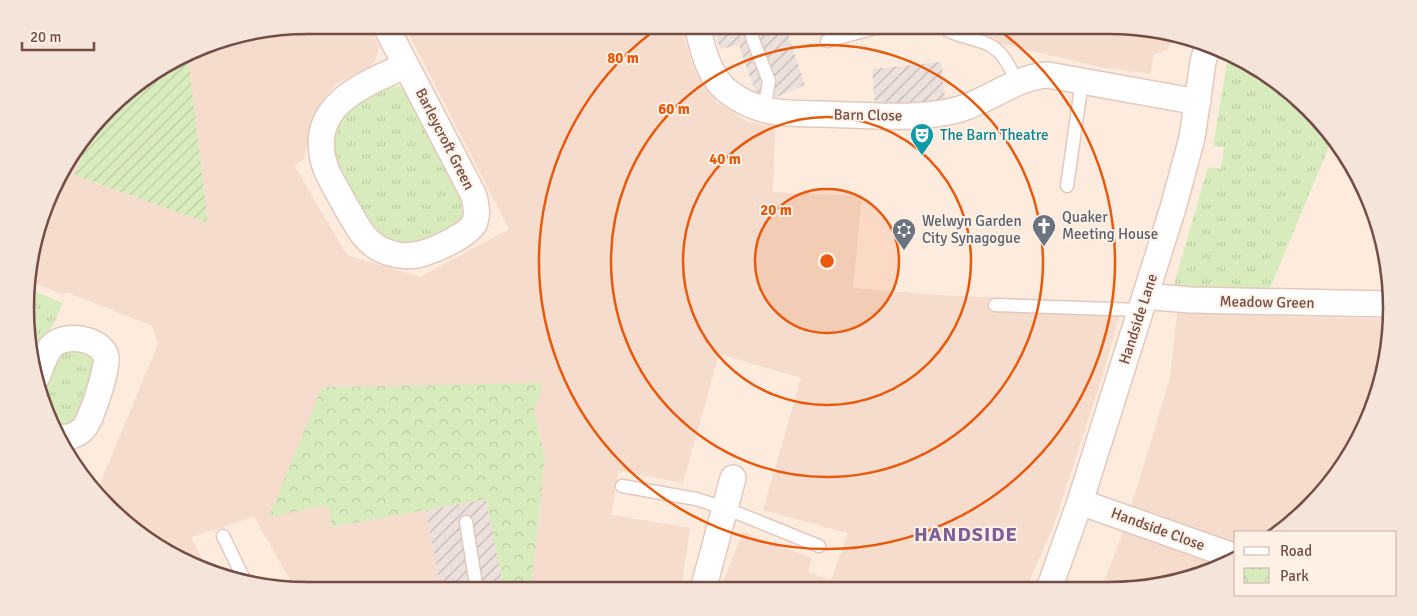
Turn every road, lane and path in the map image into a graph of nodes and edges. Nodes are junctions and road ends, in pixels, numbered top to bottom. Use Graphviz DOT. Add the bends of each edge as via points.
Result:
graph roads {
  1 [pos="390,34"];
  2 [pos="699,34"];
  3 [pos="751,34"];
  4 [pos="851,34"];
  5 [pos="955,34"];
  6 [pos="827,40"];
  7 [pos="1206,52"];
  8 [pos="406,65"];
  9 [pos="1082,81"];
  10 [pos="1017,82"];
  11 [pos="1198,102"];
  12 [pos="764,110"];
  13 [pos="1067,186"];
  14 [pos="1143,303"];
  15 [pos="1383,304"];
  16 [pos="995,305"];
  17 [pos="41,369"];
  18 [pos="66,437"];
  19 [pos="733,478"];
  20 [pos="622,486"];
  21 [pos="1080,502"];
  22 [pos="725,508"];
  23 [pos="466,522"];
  24 [pos="223,536"];
  25 [pos="819,546"];
  26 [pos="1229,554"];
  27 [pos="242,574"];
  28 [pos="476,582"];
  29 [pos="705,582"];
  30 [pos="1051,582"];
  1 -- 8 [label="street, Barleycroft Green"];
  2 -- 12 [label="street, Barn Close" via="705,57 721,85 732,95"];
  3 -- 12 [label="lane" via="769,81"];
  4 -- 6 [label="lane"];
  5 -- 10 [label="lane" via="998,51"];
  7 -- 11 [label="street, Handside Lane"];
  8 -- 8 [label="street, Barleycroft Green" via="474,196 477,212 468,232 427,252 407,256 389,253 362,236 327,170 322,154 325,122 334,108 350,93"];
  9 -- 10 [label="street, Barn Close" via="1048,75"];
  9 -- 11 [label="street, Barn Close"];
  9 -- 13 [label="lane"];
  10 -- 12 [label="street, Barn Close" via="977,104 929,115 878,116"];
  11 -- 14 [label="street, Handside Lane" via="1192,138"];
  14 -- 15 [label="street, Meadow Green" via="1190,300"];
  14 -- 16 [label="lane"];
  14 -- 21 [label="street, Handside Lane"];
  17 -- 18 [label="street" via="51,347 64,339 85,340 100,347 106,355 103,380 84,428"];
  19 -- 22 [label="street"];
  20 -- 22 [label="lane" via="696,499"];
  21 -- 26 [label="street, Handside Close"];
  21 -- 30 [label="street, Handside Lane"];
  22 -- 25 [label="lane"];
  22 -- 29 [label="street"];
  23 -- 28 [label="lane"];
  24 -- 27 [label="lane"];
}
